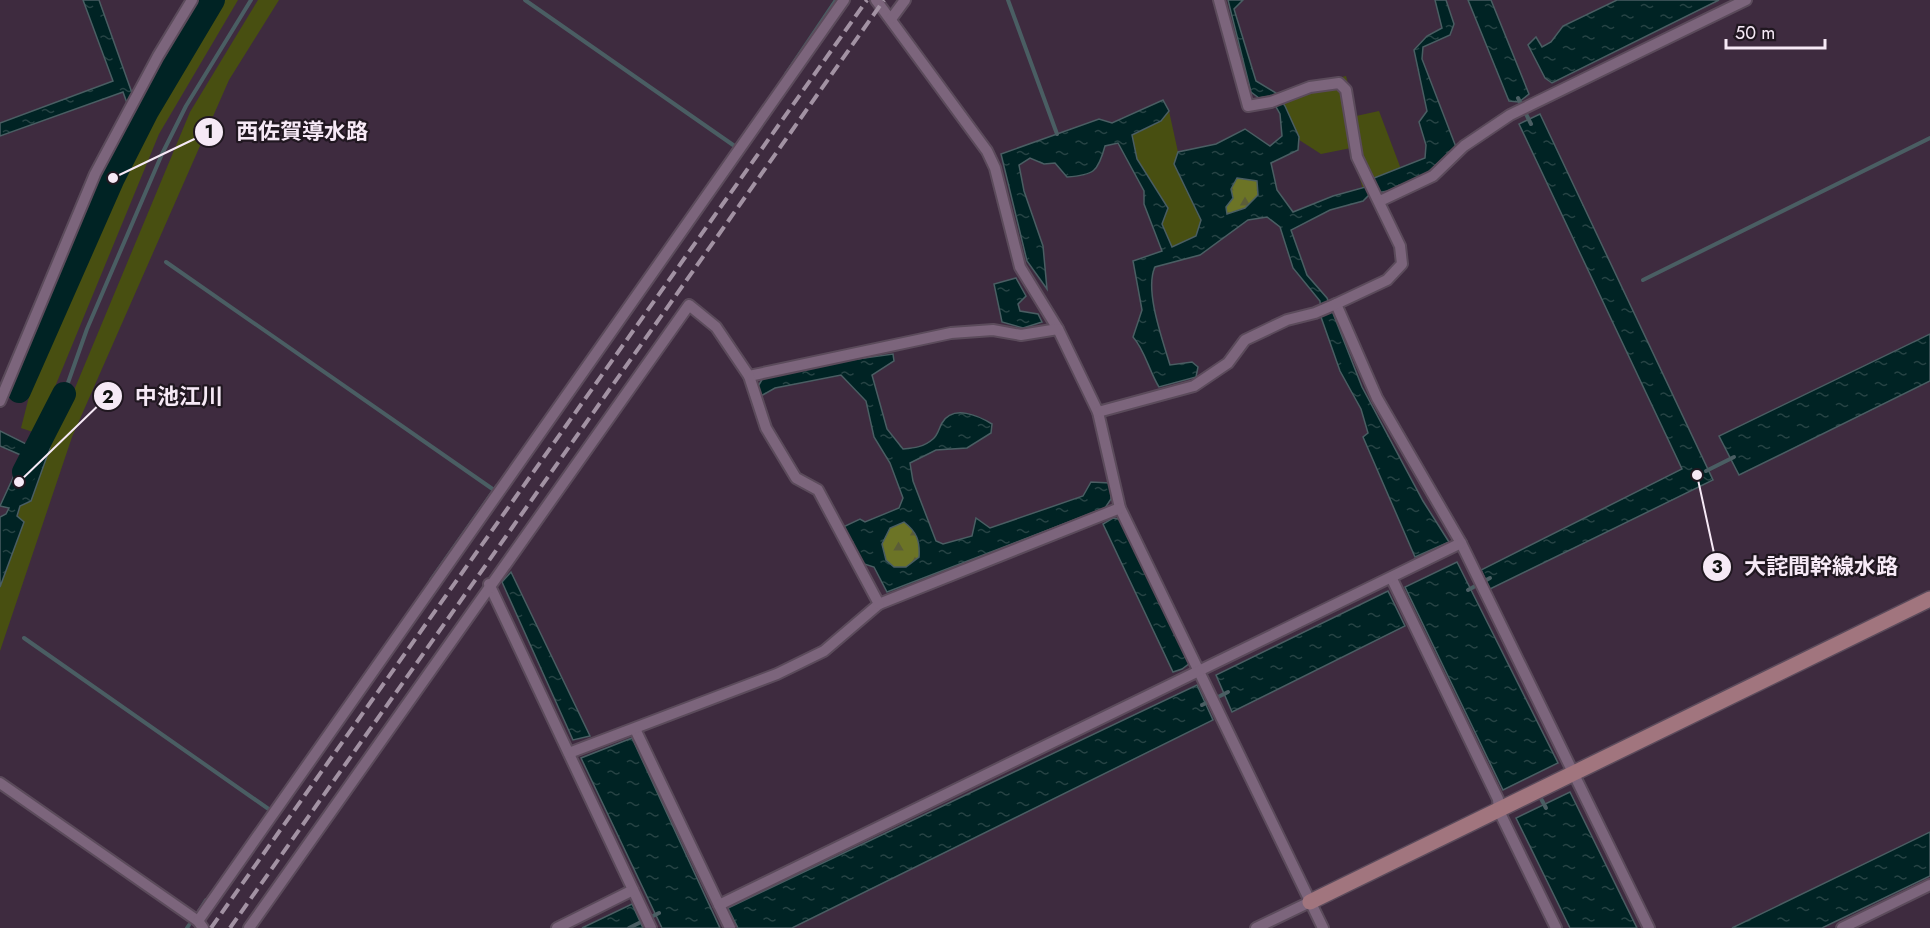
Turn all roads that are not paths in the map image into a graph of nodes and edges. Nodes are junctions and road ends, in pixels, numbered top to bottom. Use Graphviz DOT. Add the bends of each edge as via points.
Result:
graph roads {
  1 [pos="192,0"];
  2 [pos="844,0"];
  3 [pos="876,0"];
  4 [pos="905,0"];
  5 [pos="1219,0"];
  6 [pos="1746,0"];
  7 [pos="891,19"];
  8 [pos="1380,201"];
  9 [pos="1336,304"];
  10 [pos="1058,329"];
  11 [pos="750,381"];
  12 [pos="0,401"];
  13 [pos="1098,412"];
  14 [pos="1120,508"];
  15 [pos="1461,543"];
  16 [pos="1392,579"];
  17 [pos="489,584"];
  18 [pos="1930,599"];
  19 [pos="879,604"];
  20 [pos="1200,671"];
  21 [pos="636,729"];
  22 [pos="568,753"];
  23 [pos="1575,774"];
  24 [pos="0,783"];
  25 [pos="1498,811"];
  26 [pos="1930,885"];
  27 [pos="633,890"];
  28 [pos="1310,902"];
  29 [pos="719,904"];
  30 [pos="648,922"];
  31 [pos="200,925"];
  32 [pos="249,928"];
  33 [pos="557,928"];
  34 [pos="730,928"];
  35 [pos="1256,928"];
  36 [pos="1323,928"];
  37 [pos="1556,928"];
  38 [pos="1649,928"];
  39 [pos="1842,928"];
  1 -- 12 [label="street" via="95,174"];
  2 -- 31 [label="street"];
  3 -- 7 [label="street"];
  4 -- 7 [label="street"];
  5 -- 8 [label="street" via="1248,106 1310,87 1339,83 1346,90 1357,157"];
  6 -- 8 [label="street" via="1520,111 1464,146 1433,176"];
  7 -- 10 [label="street" via="987,151 995,168 1020,267"];
  8 -- 9 [label="street" via="1400,246 1402,264 1387,279"];
  9 -- 13 [label="street" via="1287,320 1245,340 1227,363 1194,386"];
  9 -- 15 [label="street" via="1377,398"];
  10 -- 11 [label="street" via="1021,335 993,330 951,333"];
  10 -- 13 [label="street"];
  11 -- 17 [label="street" via="716,327 689,305"];
  11 -- 19 [label="street" via="766,428 796,478 818,490"];
  13 -- 14 [label="street"];
  14 -- 19 [label="street"];
  14 -- 20 [label="street"];
  15 -- 16 [label="street"];
  15 -- 23 [label="street"];
  16 -- 20 [label="street"];
  16 -- 25 [label="street" via="1498,799"];
  17 -- 22 [label="street"];
  17 -- 32 [label="street"];
  18 -- 23 [label="street"];
  19 -- 21 [label="street" via="824,651 777,674"];
  20 -- 28 [label="street"];
  20 -- 29 [label="street"];
  21 -- 22 [label="street"];
  21 -- 29 [label="street"];
  22 -- 27 [label="street"];
  23 -- 25 [label="street"];
  23 -- 38 [label="street"];
  24 -- 31 [label="street"];
  25 -- 28 [label="street"];
  25 -- 37 [label="street"];
  26 -- 39 [label="street"];
  27 -- 30 [label="street"];
  27 -- 33 [label="street"];
  28 -- 35 [label="street"];
  28 -- 36 [label="street"];
  29 -- 34 [label="street"];
}
